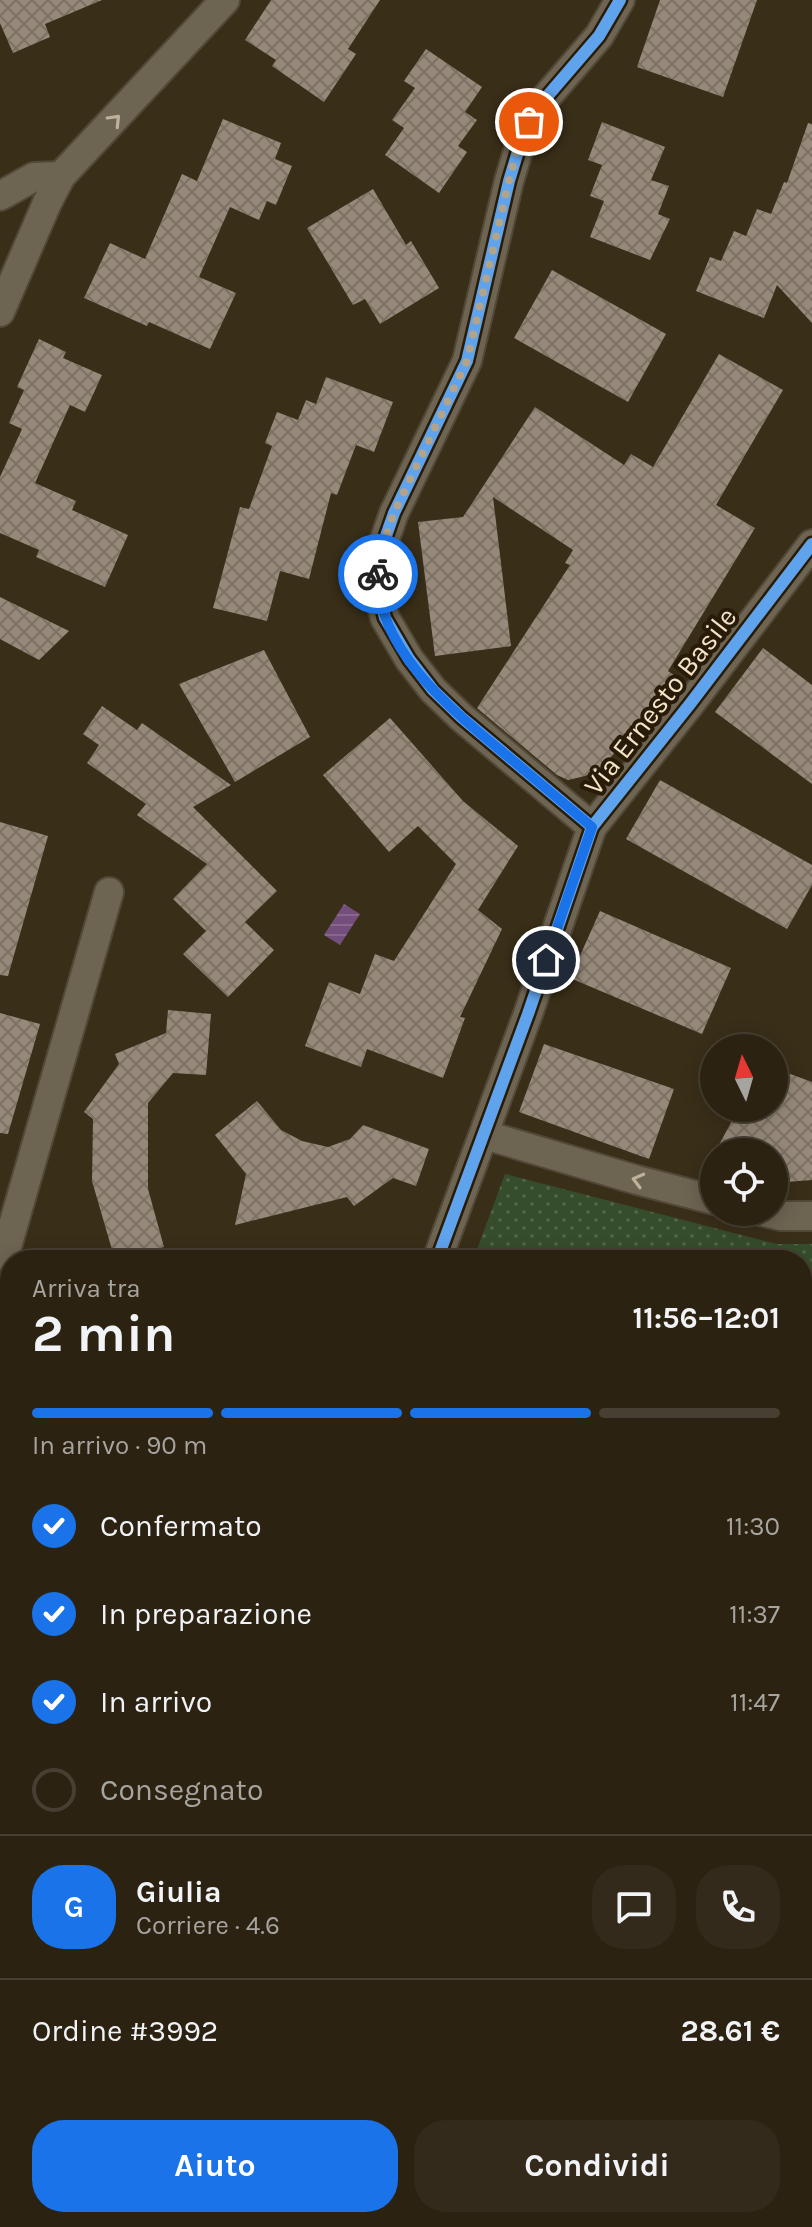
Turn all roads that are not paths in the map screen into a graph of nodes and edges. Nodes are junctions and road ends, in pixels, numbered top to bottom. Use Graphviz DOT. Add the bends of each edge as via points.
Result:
graph roads {
  1 [pos="225,0"];
  2 [pos="620,0"];
  3 [pos="61,176"];
  4 [pos="0,196"];
  5 [pos="0,312"];
  6 [pos="812,544"];
  7 [pos="592,827"];
  8 [pos="109,892"];
  9 [pos="485,1135"];
  10 [pos="700,1196"];
  11 [pos="788,1216"];
  12 [pos="812,1216"];
  13 [pos="6,1250"];
  14 [pos="441,1250"];
  3 -- 1 [label="street, one-way"];
  2 -- 7 [label="street" via="599,36 538,107 522,138 467,361 394,513 380,553 378,578 385,618 433,690"];
  3 -- 4 [label="street" via="34,177"];
  3 -- 5 [label="street"];
  6 -- 7 [label="street, Via Ernesto Basile"];
  7 -- 9 [label="street, Via Ernesto Basile"];
  8 -- 13 [label="street"];
  10 -- 9 [label="street, one-way"];
  9 -- 14 [label="street, Via Ernesto Basile"];
  11 -- 12 [label="street"];
}
